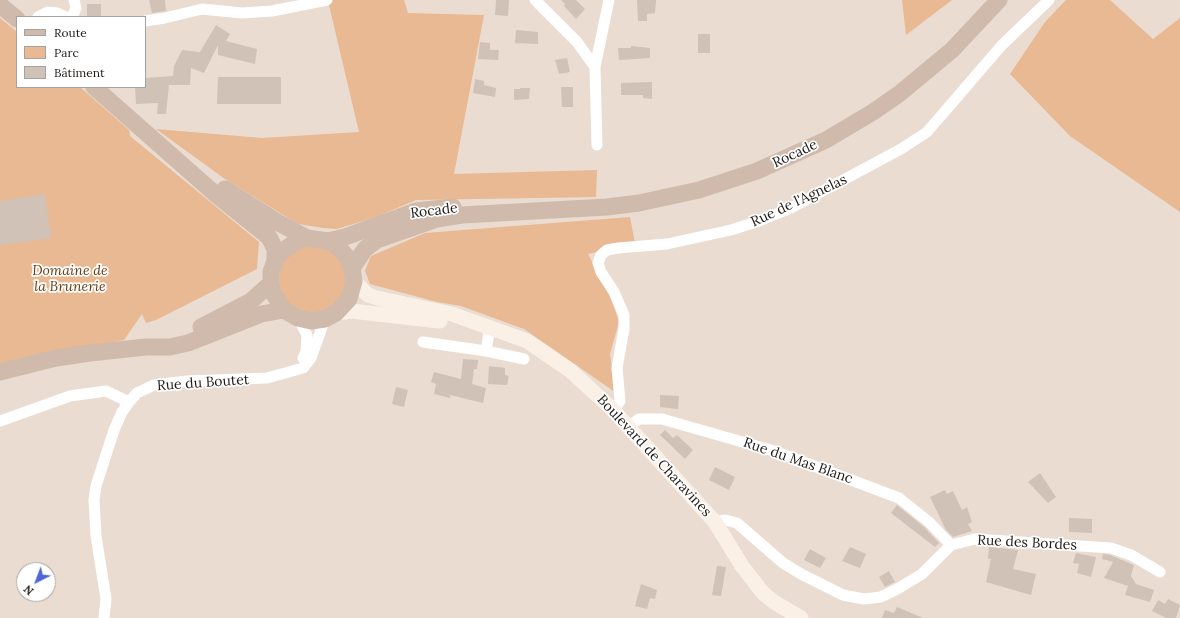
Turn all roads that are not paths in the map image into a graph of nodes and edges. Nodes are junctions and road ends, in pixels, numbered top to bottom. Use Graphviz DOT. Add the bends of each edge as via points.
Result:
graph roads {
  1 [pos="74,0"];
  2 [pos="327,0"];
  3 [pos="535,0"];
  4 [pos="609,0"];
  5 [pos="999,0"];
  6 [pos="1049,0"];
  7 [pos="0,5"];
  8 [pos="40,16"];
  9 [pos="64,16"];
  10 [pos="72,16"];
  11 [pos="16,18"];
  12 [pos="146,20"];
  13 [pos="595,67"];
  14 [pos="95,88"];
  15 [pos="597,145"];
  16 [pos="167,151"];
  17 [pos="545,210"];
  18 [pos="308,238"];
  19 [pos="328,241"];
  20 [pos="275,262"];
  21 [pos="353,274"];
  22 [pos="271,283"];
  23 [pos="291,314"];
  24 [pos="331,316"];
  25 [pos="486,326"];
  26 [pos="423,342"];
  27 [pos="146,347"];
  28 [pos="486,351"];
  29 [pos="524,359"];
  30 [pos="0,372"];
  31 [pos="289,373"];
  32 [pos="129,402"];
  33 [pos="612,410"];
  34 [pos="0,421"];
  35 [pos="628,427"];
  36 [pos="715,522"];
  37 [pos="951,545"];
  38 [pos="1160,572"];
  39 [pos="104,618"];
  40 [pos="801,618"];
  1 -- 10 [label="street" via="76,8"];
  2 -- 12 [label="street" via="272,11 242,13 202,9"];
  3 -- 13 [label="street" via="577,42"];
  4 -- 13 [label="street"];
  5 -- 17 [label="main road, Rocade" via="952,50 899,94 851,126 790,158 727,182 670,197 607,207"];
  6 -- 33 [label="street, Rue de l'Agnelas" via="1015,31 927,132 895,153 791,208 759,221 667,244 606,250 598,263 624,315 617,368 620,401"];
  7 -- 11 [label="main road"];
  8 -- 9 [label="street" via="48,12"];
  13 -- 15 [label="street"];
  14 -- 16 [label="main road, Boulevard de Charavines"];
  16 -- 18 [label="main road, Boulevard de Charavines" via="278,223"];
  16 -- 20 [label="main road, Boulevard de Charavines" via="269,237 274,249"];
  17 -- 19 [label="main road, Rocade" via="481,207 430,209 401,215"];
  17 -- 21 [label="main road, Rocade" via="462,215 416,225 369,245"];
  18 -- 19 [label="main road, Boulevard de Charavines"];
  18 -- 20 [label="main road, Boulevard de Charavines" via="288,246"];
  19 -- 21 [label="main road, Boulevard de Charavines" via="347,257"];
  20 -- 22 [label="main road, Boulevard de Charavines" via="271,272"];
  21 -- 24 [label="main road" via="349,299"];
  21 -- 25 [label="main road, Boulevard de Charavines" via="368,295 452,314"];
  22 -- 23 [label="main road" via="278,302"];
  22 -- 27 [label="main road" via="251,301 219,318 185,335"];
  23 -- 24 [label="main road, Boulevard de Charavines" via="311,321"];
  23 -- 27 [label="main road, Boulevard de Charavines" via="261,314 188,343 170,347"];
  23 -- 31 [label="street" via="307,335 306,352"];
  24 -- 25 [label="main road, Boulevard de Charavines" via="358,312"];
  24 -- 31 [label="street, Rue du Boutet" via="308,364"];
  25 -- 28 [label="street"];
  25 -- 33 [label="main road, Boulevard de Charavines" via="527,341 550,355"];
  26 -- 28 [label="street"];
  27 -- 30 [label="main road" via="56,358"];
  28 -- 29 [label="street"];
  31 -- 32 [label="street, Rue du Boutet" via="267,378 164,383 146,388"];
  32 -- 34 [label="street" via="106,391 70,396"];
  32 -- 39 [label="street, Rue du Boutet" via="114,430 94,500 96,536 106,599"];
  33 -- 35 [label="main road, Boulevard de Charavines"];
  35 -- 36 [label="main road, Boulevard de Charavines"];
  35 -- 37 [label="street, Rue du Mas Blanc" via="639,419 662,419 774,451 899,498 929,522"];
  36 -- 37 [label="street, Rue des Bordes" via="725,520 737,523 783,563 801,574 843,595 864,600 881,597 916,578"];
  36 -- 40 [label="main road, Boulevard de Charavines" via="752,581 774,602"];
  37 -- 38 [label="street, Rue des Bordes" via="975,539 1111,548 1131,555"];
}
